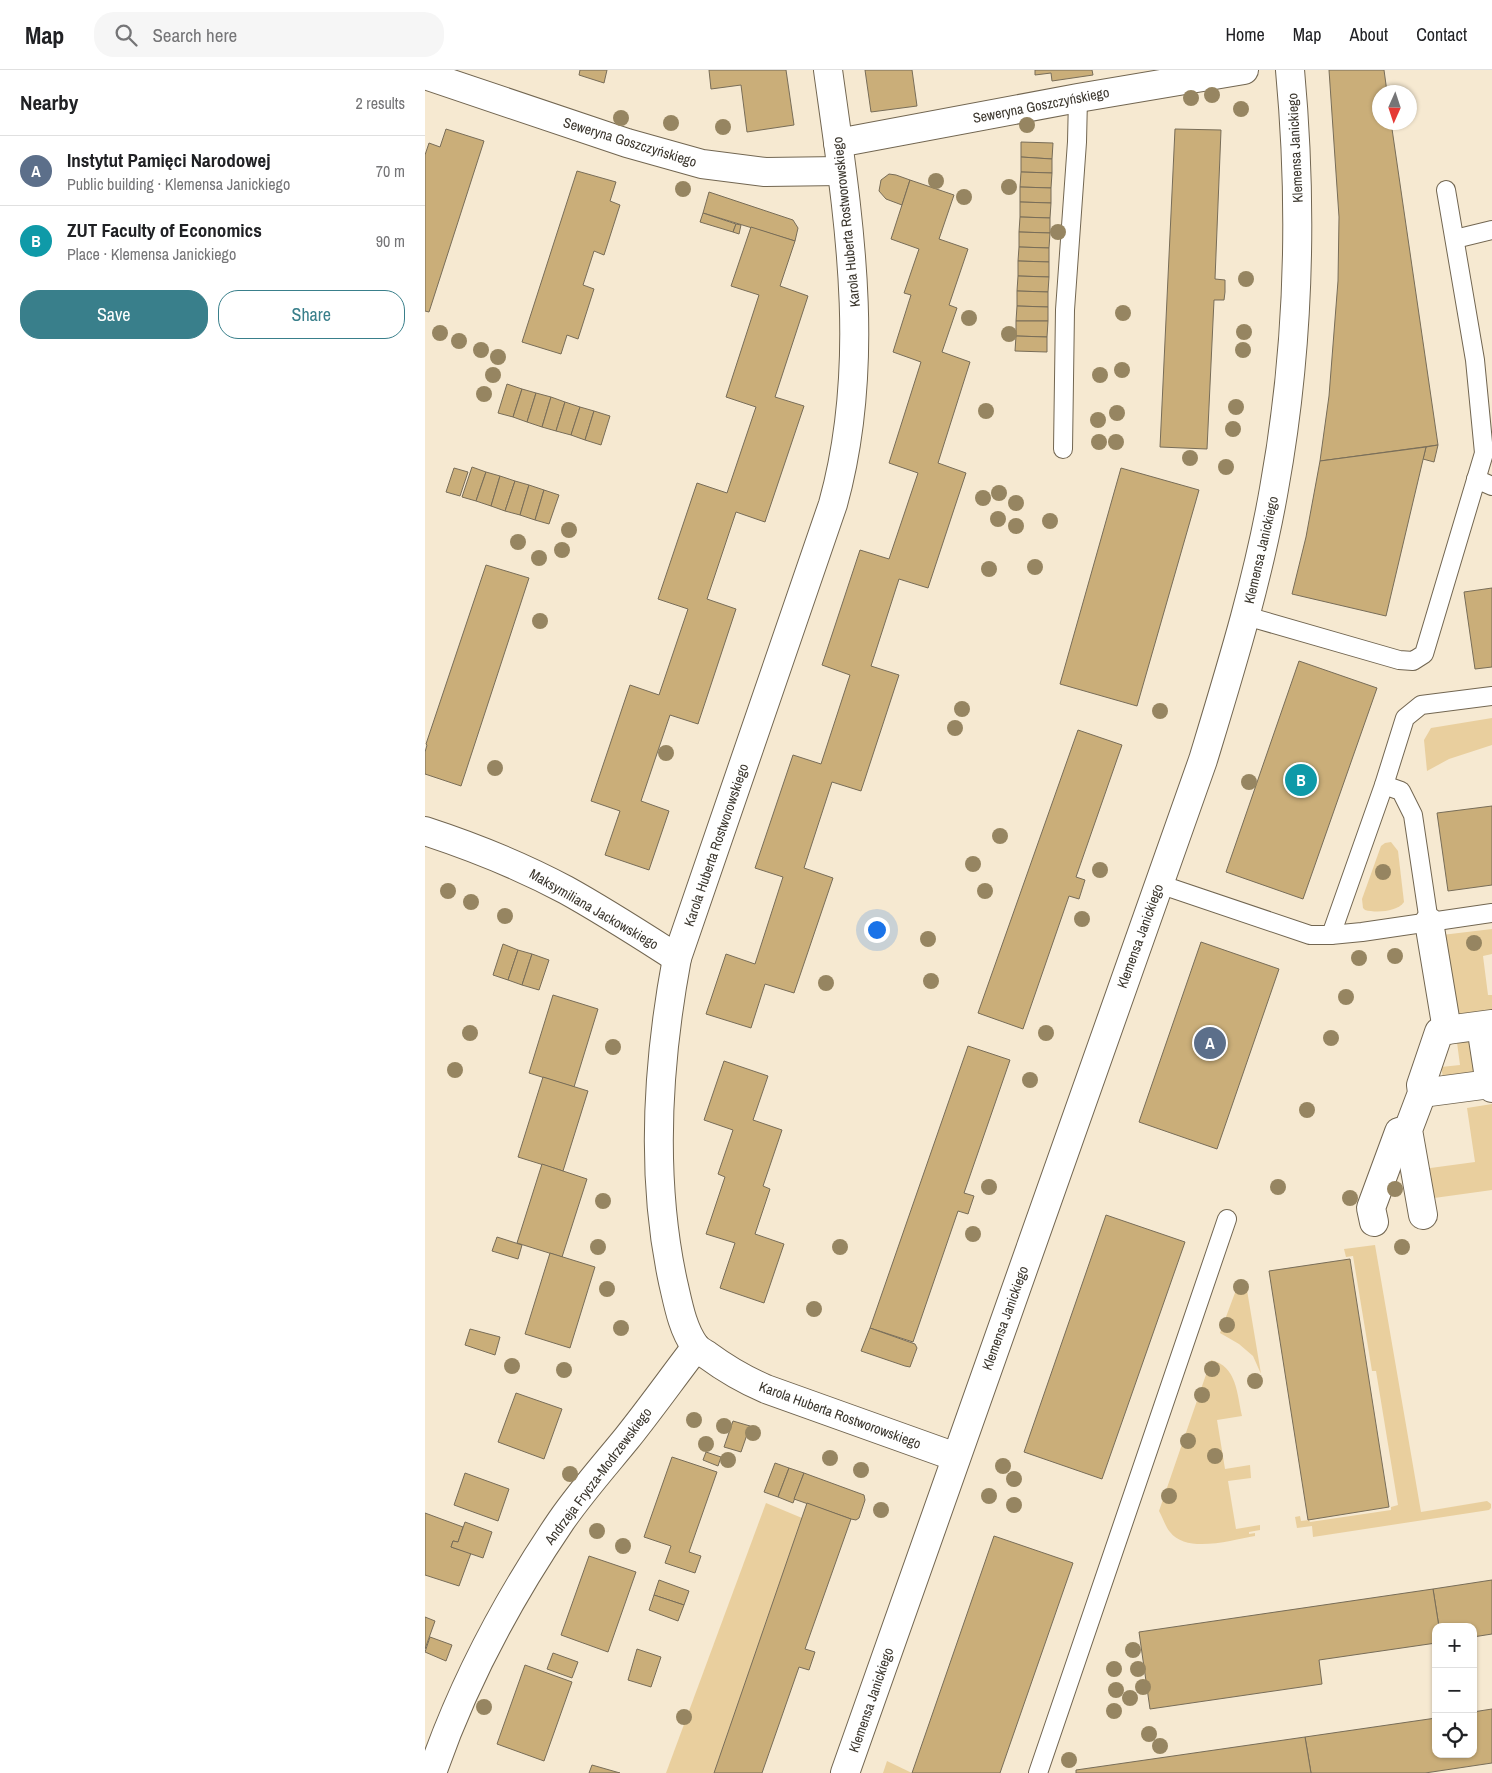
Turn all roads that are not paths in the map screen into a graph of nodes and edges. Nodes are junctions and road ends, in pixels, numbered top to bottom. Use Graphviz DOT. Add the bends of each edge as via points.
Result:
graph roads {
  1 [pos="828,70"];
  2 [pos="1244,70"];
  3 [pos="1290,70"];
  4 [pos="425,75"];
  5 [pos="1078,98"];
  6 [pos="838,143"];
  7 [pos="841,171"];
  8 [pos="1446,190"];
  9 [pos="1492,230"];
  10 [pos="1455,239"];
  11 [pos="1063,449"];
  12 [pos="1488,452"];
  13 [pos="1484,483"];
  14 [pos="1246,616"];
  15 [pos="1492,696"];
  16 [pos="1385,785"];
  17 [pos="425,831"];
  18 [pos="1159,884"];
  19 [pos="1492,913"];
  20 [pos="1429,922"];
  21 [pos="1331,935"];
  22 [pos="677,958"];
  23 [pos="1487,1025"];
  24 [pos="1447,1030"];
  25 [pos="1491,1086"];
  26 [pos="1422,1093"];
  27 [pos="1409,1130"];
  28 [pos="1423,1215"];
  29 [pos="1227,1219"];
  30 [pos="1374,1222"];
  31 [pos="696,1347"];
  32 [pos="955,1457"];
  33 [pos="432,1773"];
  34 [pos="845,1773"];
  35 [pos="1038,1773"];
  1 -- 6 [label="street, Karola Huberta Rostworowskiego"];
  2 -- 5 [label="street, Seweryna Goszczyńskiego"];
  3 -- 14 [label="street, Klemensa Janickiego" via="1298,199 1293,333 1274,490"];
  4 -- 7 [label="street, Seweryna Goszczyńskiego" via="627,143 702,164 765,172"];
  5 -- 6 [label="street, Seweryna Goszczyńskiego"];
  5 -- 11 [label="lane" via="1065,310"];
  6 -- 7 [label="street, Karola Huberta Rostworowskiego"];
  7 -- 22 [label="street, Karola Huberta Rostworowskiego" via="855,317 851,402 841,475"];
  8 -- 10 [label="lane"];
  9 -- 10 [label="lane"];
  10 -- 12 [label="lane"];
  12 -- 13 [label="lane"];
  13 -- 14 [label="lane" via="1424,654 1413,661 1399,660"];
  14 -- 18 [label="street, Klemensa Janickiego" via="1203,760"];
  15 -- 16 [label="lane" via="1421,705 1405,718"];
  16 -- 20 [label="lane" via="1401,791 1413,815"];
  16 -- 21 [label="lane"];
  17 -- 22 [label="street, Maksymiliana Jackowskiego" via="551,882"];
  18 -- 21 [label="lane" via="1309,935"];
  18 -- 32 [label="street, Klemensa Janickiego"];
  19 -- 20 [label="lane"];
  20 -- 21 [label="lane"];
  20 -- 24 [label="street"];
  22 -- 31 [label="street, Karola Huberta Rostworowskiego" via="661,1075 659,1184 681,1318"];
  23 -- 24 [label="street"];
  23 -- 25 [label="street"];
  24 -- 26 [label="street" via="1439,1032 1421,1085"];
  25 -- 26 [label="street"];
  26 -- 27 [label="street"];
  27 -- 28 [label="street"];
  27 -- 30 [label="street" via="1399,1132 1371,1208"];
  29 -- 35 [label="lane"];
  31 -- 32 [label="street, Karola Huberta Rostworowskiego" via="742,1378 766,1389"];
  31 -- 33 [label="street, Andrzeja Frycza-Modrzewskiego" via="562,1520 535,1561 483,1652 454,1713"];
  32 -- 34 [label="street, Klemensa Janickiego"];
}
